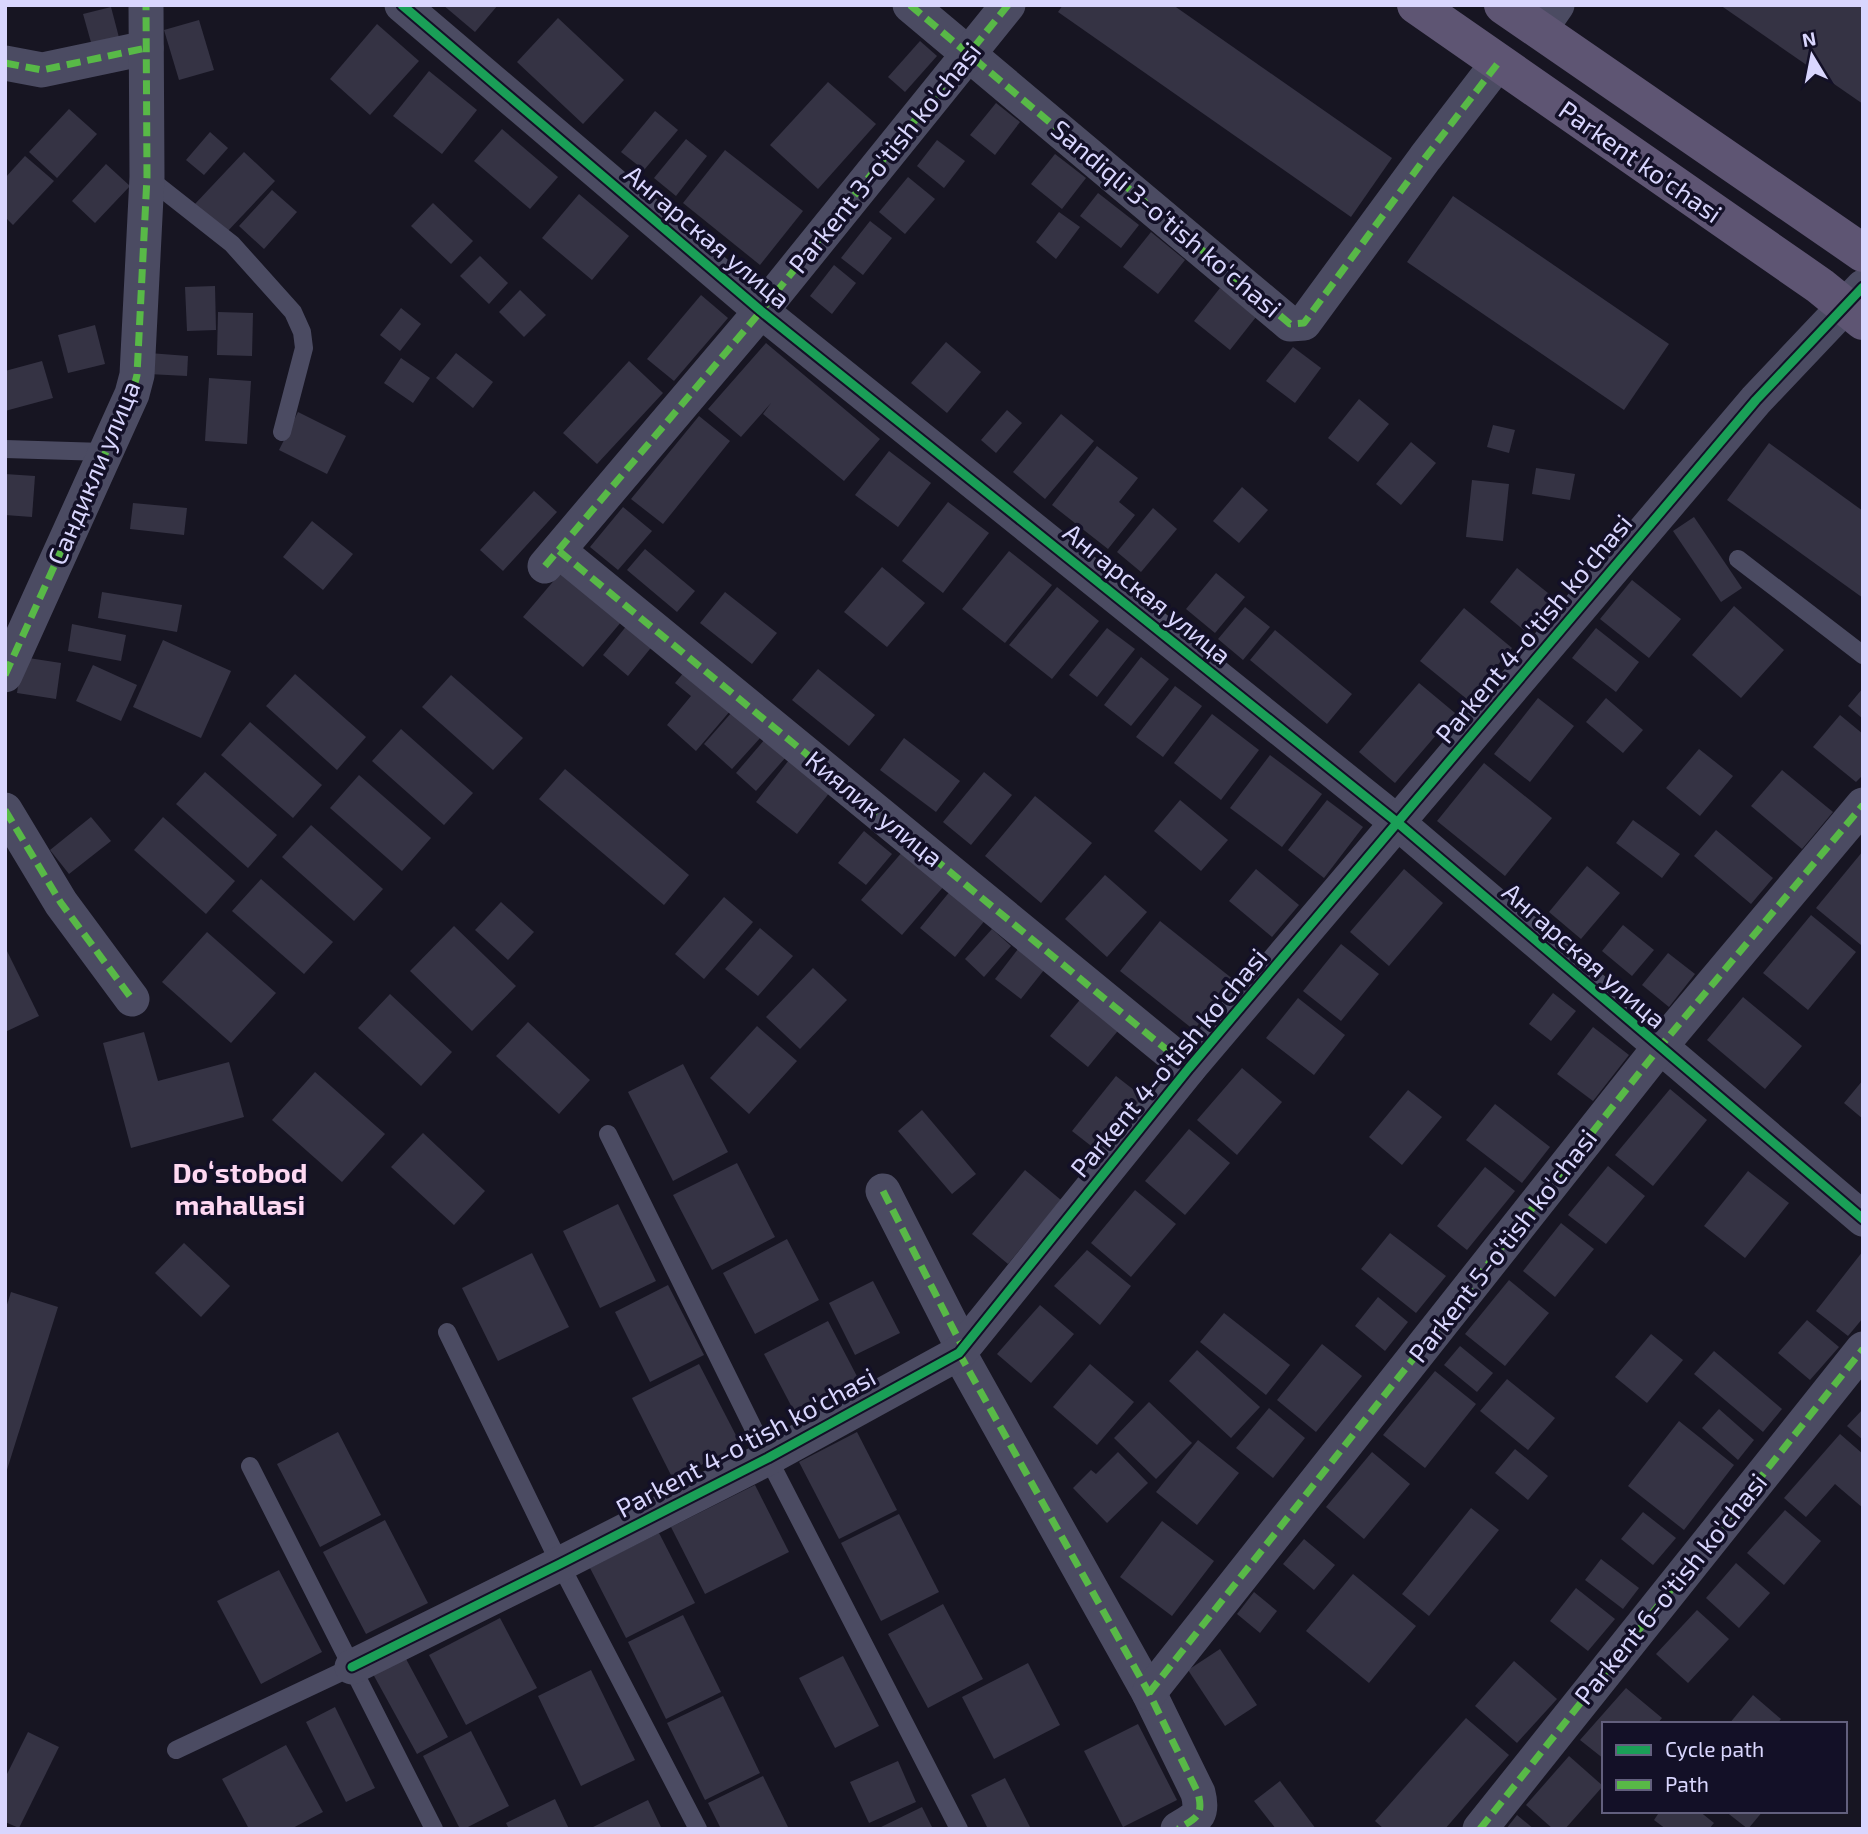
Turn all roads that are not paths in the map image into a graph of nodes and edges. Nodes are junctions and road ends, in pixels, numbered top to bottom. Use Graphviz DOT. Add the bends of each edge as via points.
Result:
graph roads {
  1 [pos="146,5"];
  2 [pos="402,5"];
  3 [pos="910,5"];
  4 [pos="1416,5"];
  5 [pos="1503,5"];
  6 [pos="993,6"];
  7 [pos="1548,18"];
  8 [pos="146,48"];
  9 [pos="971,54"];
  10 [pos="5,63"];
  11 [pos="1498,63"];
  12 [pos="147,177"];
  13 [pos="1863,253"];
  14 [pos="1857,305"];
  15 [pos="761,310"];
  16 [pos="282,432"];
  17 [pos="5,449"];
  18 [pos="104,452"];
  19 [pos="552,558"];
  20 [pos="1738,559"];
  21 [pos="1863,655"];
  22 [pos="5,675"];
  23 [pos="1863,804"];
  24 [pos="5,810"];
  25 [pos="1398,823"];
  26 [pos="132,999"];
  27 [pos="1659,1048"];
  28 [pos="1189,1068"];
  29 [pos="608,1135"];
  30 [pos="883,1191"];
  31 [pos="1863,1219"];
  32 [pos="447,1332"];
  33 [pos="1863,1349"];
  34 [pos="961,1350"];
  35 [pos="768,1458"];
  36 [pos="250,1466"];
  37 [pos="560,1564"];
  38 [pos="352,1667"];
  39 [pos="1150,1693"];
  40 [pos="176,1750"];
  41 [pos="434,1829"];
  42 [pos="698,1829"];
  43 [pos="959,1829"];
  44 [pos="1178,1829"];
  45 [pos="1480,1829"];
  1 -- 8 [label="street, Сандикли улица"];
  2 -- 15 [label="street, Ангарская улица"];
  3 -- 9 [label="street, Sandiqli 3-o'tish ko'chasi"];
  4 -- 11 [label="main road, Parkent ko'chasi"];
  5 -- 7 [label="main road, Parkent ko'chasi"];
  6 -- 9 [label="street, Parkent 3-o'tish ko'chasi"];
  7 -- 13 [label="main road, Parkent ko'chasi"];
  8 -- 10 [label="street" via="42,70"];
  8 -- 12 [label="street, Сандикли улица"];
  9 -- 11 [label="street, Sandiqli 3-o'tish ko'chasi" via="1290,324 1297,325 1304,323"];
  9 -- 15 [label="street, Parkent 3-o'tish ko'chasi"];
  11 -- 14 [label="main road, Parkent ko'chasi" via="1819,286"];
  12 -- 16 [label="lane" via="232,244 293,312 304,348"];
  12 -- 18 [label="street, Сандикли улица" via="137,375"];
  14 -- 25 [label="street, Parkent 4-o'tish ko'chasi" via="1756,400"];
  15 -- 19 [label="street, Parkent 3-o'tish ko'chasi"];
  15 -- 25 [label="street, Ангарская улица"];
  17 -- 18 [label="lane"];
  18 -- 22 [label="street, Сандикли улица"];
  19 -- 28 [label="street, Киялик улица"];
  20 -- 21 [label="lane"];
  23 -- 27 [label="street, Parkent 5-o'tish ko'chasi"];
  24 -- 26 [label="street" via="61,904"];
  25 -- 27 [label="street, Ангарская улица"];
  25 -- 28 [label="street, Parkent 4-o'tish ko'chasi"];
  27 -- 31 [label="street, Ангарская улица"];
  27 -- 39 [label="street, Parkent 5-o'tish ko'chasi"];
  28 -- 34 [label="street, Parkent 4-o'tish ko'chasi"];
  29 -- 35 [label="lane"];
  30 -- 34 [label="street"];
  32 -- 37 [label="lane"];
  33 -- 45 [label="street, Parkent 6-o'tish ko'chasi"];
  34 -- 35 [label="street, Parkent 4-o'tish ko'chasi"];
  34 -- 39 [label="street"];
  35 -- 37 [label="street, Parkent 4-o'tish ko'chasi"];
  35 -- 43 [label="lane"];
  36 -- 38 [label="lane"];
  37 -- 38 [label="street, Parkent 4-o'tish ko'chasi"];
  37 -- 42 [label="lane"];
  38 -- 40 [label="lane"];
  38 -- 41 [label="lane"];
  39 -- 44 [label="street" via="1200,1802 1197,1816"];
}
